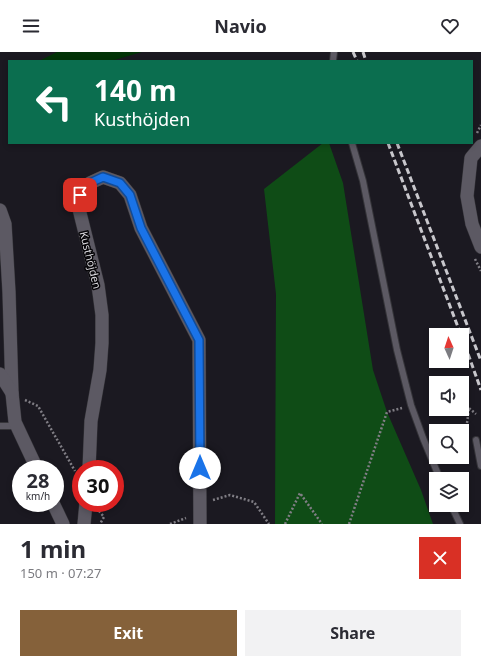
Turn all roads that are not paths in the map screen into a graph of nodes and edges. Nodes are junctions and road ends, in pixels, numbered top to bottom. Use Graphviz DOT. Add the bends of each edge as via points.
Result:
graph roads {
  1 [pos="352,144"];
  2 [pos="481,146"];
  3 [pos="0,210"];
  4 [pos="481,247"];
  5 [pos="0,374"];
  6 [pos="12,393"];
  7 [pos="0,426"];
  8 [pos="17,426"];
  9 [pos="476,440"];
  10 [pos="33,460"];
  11 [pos="89,460"];
  12 [pos="481,466"];
  13 [pos="437,472"];
  14 [pos="58,512"];
  15 [pos="85,512"];
  16 [pos="454,512"];
  17 [pos="64,524"];
  18 [pos="84,524"];
  19 [pos="200,524"];
  20 [pos="460,524"];
  1 -- 13 [label="lane" via="363,181 397,350 411,405"];
  2 -- 4 [label="street" via="471,158 466,196 472,224"];
  3 -- 6 [label="street" via="5,224 10,292"];
  5 -- 6 [label="street"];
  6 -- 8 [label="street"];
  7 -- 8 [label="lane"];
  8 -- 10 [label="street"];
  9 -- 12 [label="lane"];
  11 -- 19 [label="street, Kusthöjden" via="91,421 100,370 102,315 98,285 79,209 80,195 90,183 103,177 120,183 130,195 141,228 199,340"];
  14 -- 17 [label="street"];
  15 -- 18 [label="street"];
  16 -- 20 [label="lane"];
}
